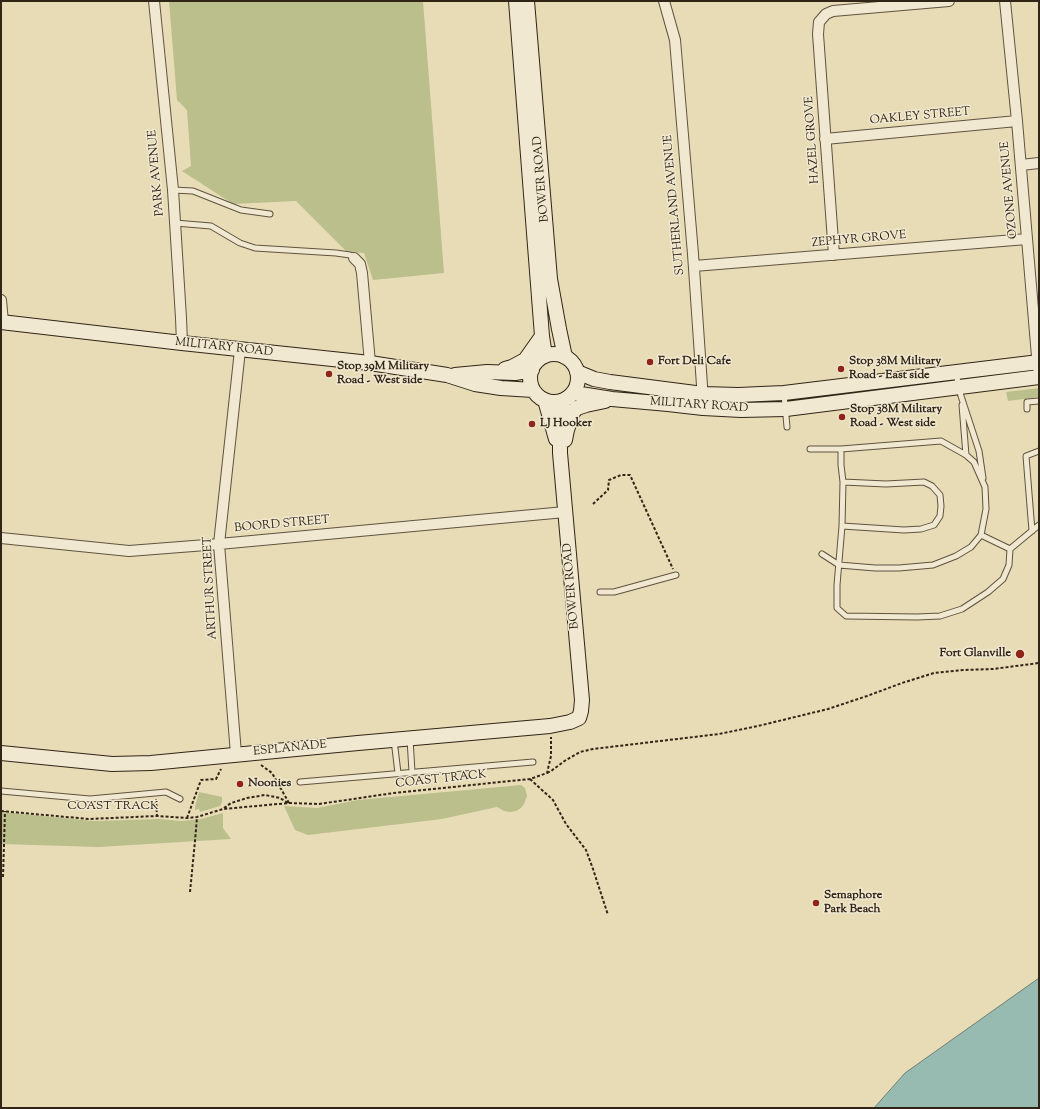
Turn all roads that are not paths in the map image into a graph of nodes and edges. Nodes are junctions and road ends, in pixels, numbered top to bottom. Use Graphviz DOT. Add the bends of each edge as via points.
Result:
graph roads {
  1 [pos="154,1"];
  2 [pos="516,1"];
  3 [pos="527,1"];
  4 [pos="664,1"];
  5 [pos="949,1"];
  6 [pos="1005,1"];
  7 [pos="934,2"];
  8 [pos="1017,121"];
  9 [pos="825,139"];
  10 [pos="1039,163"];
  11 [pos="1021,165"];
  12 [pos="172,190"];
  13 [pos="270,214"];
  14 [pos="175,223"];
  15 [pos="1027,239"];
  16 [pos="834,255"];
  17 [pos="354,258"];
  18 [pos="694,266"];
  19 [pos="1,300"];
  20 [pos="2,322"];
  21 [pos="542,336"];
  22 [pos="182,343"];
  23 [pos="240,350"];
  24 [pos="545,356"];
  25 [pos="565,357"];
  26 [pos="1038,362"];
  27 [pos="370,364"];
  28 [pos="532,370"];
  29 [pos="487,372"];
  30 [pos="578,372"];
  31 [pos="956,372"];
  32 [pos="447,375"];
  33 [pos="1039,377"];
  34 [pos="533,390"];
  35 [pos="960,392"];
  36 [pos="784,393"];
  37 [pos="703,394"];
  38 [pos="569,396"];
  39 [pos="612,399"];
  40 [pos="545,400"];
  41 [pos="1039,401"];
  42 [pos="703,408"];
  43 [pos="786,408"];
  44 [pos="1027,409"];
  45 [pos="787,427"];
  46 [pos="810,449"];
  47 [pos="842,449"];
  48 [pos="1039,452"];
  49 [pos="560,453"];
  50 [pos="966,455"];
  51 [pos="843,482"];
  52 [pos="984,486"];
  53 [pos="565,512"];
  54 [pos="1039,525"];
  55 [pos="842,526"];
  56 [pos="1032,531"];
  57 [pos="981,535"];
  58 [pos="1,538"];
  59 [pos="219,544"];
  60 [pos="1010,549"];
  61 [pos="822,554"];
  62 [pos="839,565"];
  63 [pos="676,575"];
  64 [pos="600,592"];
  65 [pos="579,718"];
  66 [pos="410,738"];
  67 [pos="394,739"];
  68 [pos="1,752"];
  69 [pos="236,754"];
  70 [pos="533,762"];
  71 [pos="412,772"];
  72 [pos="398,773"];
  73 [pos="300,782"];
  74 [pos="1,791"];
  75 [pos="180,799"];
  1 -- 12 [label="street, PARK AVENUE"];
  2 -- 21 [label="main road, BOWER ROAD"];
  3 -- 25 [label="main road, BOWER ROAD" via="550,279"];
  4 -- 18 [label="street, SUTHERLAND AVENUE" via="675,40"];
  5 -- 7 [label="street"];
  6 -- 8 [label="street, OZONE AVENUE"];
  7 -- 9 [label="street, HAZEL GROVE" via="833,11 819,22"];
  8 -- 9 [label="street, OAKLEY STREET"];
  8 -- 11 [label="street, OZONE AVENUE"];
  9 -- 16 [label="street, HAZEL GROVE"];
  10 -- 11 [label="street"];
  11 -- 15 [label="street, OZONE AVENUE"];
  12 -- 13 [label="lane" via="193,191 241,210"];
  12 -- 14 [label="street, PARK AVENUE"];
  14 -- 17 [label="lane" via="211,226 240,243 255,248 336,252"];
  14 -- 22 [label="street, PARK AVENUE"];
  15 -- 16 [label="street, ZEPHYR GROVE"];
  15 -- 26 [label="street, OZONE AVENUE"];
  16 -- 18 [label="street, ZEPHYR GROVE"];
  17 -- 27 [label="street" via="360,264 362,273"];
  18 -- 37 [label="street, SUTHERLAND AVENUE"];
  19 -- 20 [label="street"];
  20 -- 22 [label="main road, MILITARY ROAD"];
  21 -- 24 [label="main road, BOWER ROAD"];
  21 -- 29 [label="main road" via="525,360 512,367"];
  22 -- 23 [label="main road, MILITARY ROAD"];
  23 -- 27 [label="main road, MILITARY ROAD"];
  23 -- 59 [label="street, ARTHUR STREET"];
  24 -- 25 [label="main road"];
  24 -- 28 [label="main road" via="539,359"];
  25 -- 30 [label="main road" via="572,362"];
  26 -- 31 [label="main road, MILITARY ROAD"];
  26 -- 33 [label="street, OZONE AVENUE"];
  27 -- 32 [label="main road, MILITARY ROAD"];
  28 -- 29 [label="main road, MILITARY ROAD" via="515,373"];
  28 -- 34 [label="main road" via="530,378"];
  29 -- 32 [label="main road, MILITARY ROAD"];
  30 -- 37 [label="main road, MILITARY ROAD" via="610,382"];
  30 -- 38 [label="main road" via="577,387"];
  31 -- 35 [label="lane"];
  31 -- 36 [label="main road, MILITARY ROAD"];
  32 -- 34 [label="main road, MILITARY ROAD" via="475,384"];
  33 -- 35 [label="main road, MILITARY ROAD"];
  34 -- 40 [label="main road"];
  35 -- 43 [label="main road, MILITARY ROAD"];
  35 -- 50 [label="lane"];
  35 -- 52 [label="lane" via="979,451"];
  36 -- 37 [label="main road, MILITARY ROAD"];
  36 -- 43 [label="lane"];
  37 -- 42 [label="street, SUTHERLAND AVENUE"];
  38 -- 39 [label="main road, MILITARY ROAD"];
  38 -- 40 [label="main road" via="559,402"];
  38 -- 49 [label="main road, BOWER ROAD" via="562,407 560,419"];
  39 -- 42 [label="main road, MILITARY ROAD"];
  39 -- 49 [label="main road" via="586,405 573,412"];
  40 -- 49 [label="main road, BOWER ROAD"];
  41 -- 44 [label="lane" via="1027,402"];
  42 -- 43 [label="main road, MILITARY ROAD"];
  43 -- 45 [label="lane"];
  46 -- 47 [label="lane"];
  47 -- 50 [label="lane" via="941,441"];
  47 -- 51 [label="lane"];
  48 -- 56 [label="lane" via="1026,456"];
  49 -- 53 [label="main road, BOWER ROAD"];
  50 -- 52 [label="lane" via="974,462"];
  51 -- 55 [label="lane"];
  51 -- 55 [label="lane" via="924,482 940,495 940,516 934,525 921,529"];
  52 -- 57 [label="lane" via="986,509"];
  53 -- 59 [label="street, BOORD STREET"];
  53 -- 65 [label="main road, BOWER ROAD" via="582,700"];
  54 -- 56 [label="lane"];
  55 -- 62 [label="lane"];
  56 -- 60 [label="lane"];
  57 -- 60 [label="lane"];
  57 -- 62 [label="lane" via="972,547 933,565 875,568"];
  58 -- 59 [label="street, BOORD STREET" via="129,551"];
  59 -- 69 [label="street, ARTHUR STREET"];
  60 -- 62 [label="lane" via="1009,565 1002,579 962,609 940,616 846,616 837,608"];
  61 -- 62 [label="lane"];
  63 -- 64 [label="lane" via="614,592"];
  65 -- 66 [label="main road, ESPLANADE" via="550,726"];
  66 -- 67 [label="main road, ESPLANADE"];
  66 -- 71 [label="lane"];
  67 -- 69 [label="main road, ESPLANADE"];
  67 -- 72 [label="lane"];
  68 -- 69 [label="main road, ESPLANADE" via="112,764 151,763"];
  70 -- 71 [label="lane"];
  71 -- 72 [label="lane"];
  72 -- 73 [label="lane"];
  74 -- 75 [label="lane" via="90,799 166,792"];
}
